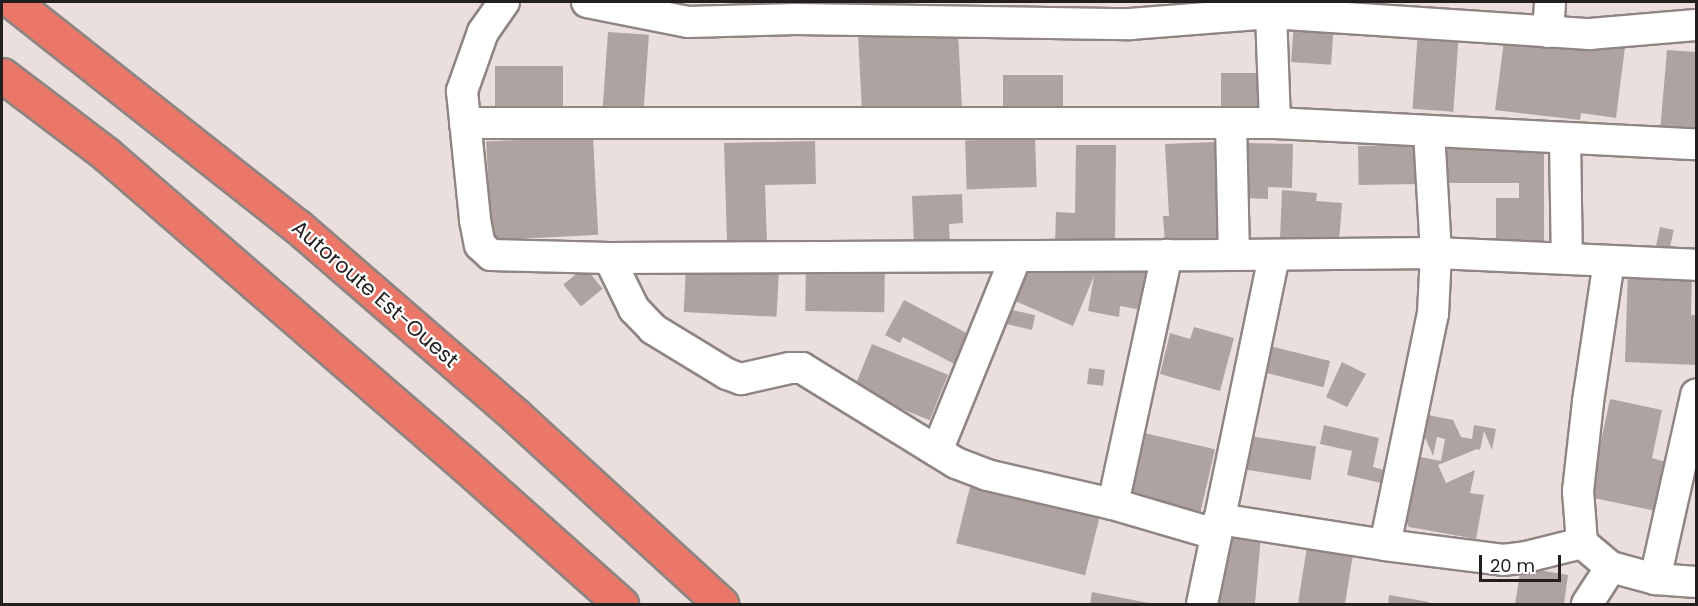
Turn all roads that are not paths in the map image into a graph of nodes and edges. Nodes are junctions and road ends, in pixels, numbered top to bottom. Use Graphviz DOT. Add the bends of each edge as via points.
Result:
graph roads {
  1 [pos="13,2"];
  2 [pos="504,2"];
  3 [pos="587,2"];
  4 [pos="1550,2"];
  5 [pos="1271,13"];
  6 [pos="1696,25"];
  7 [pos="1548,32"];
  8 [pos="2,75"];
  9 [pos="465,123"];
  10 [pos="1275,123"];
  11 [pos="1231,124"];
  12 [pos="1429,131"];
  13 [pos="1565,138"];
  14 [pos="1696,144"];
  15 [pos="1436,253"];
  16 [pos="1167,255"];
  17 [pos="1234,255"];
  18 [pos="1274,255"];
  19 [pos="1016,256"];
  20 [pos="609,258"];
  21 [pos="1568,259"];
  22 [pos="1609,261"];
  23 [pos="1696,266"];
  24 [pos="1696,396"];
  25 [pos="937,451"];
  26 [pos="1113,504"];
  27 [pos="1217,526"];
  28 [pos="1582,543"];
  29 [pos="1385,545"];
  30 [pos="1611,567"];
  31 [pos="1655,579"];
  32 [pos="1696,582"];
  33 [pos="621,604"];
  34 [pos="721,604"];
  35 [pos="1202,604"];
  36 [pos="1587,604"];
  1 -- 34 [label="highway, Autoroute Est-Ouest" via="297,226 515,415"];
  2 -- 9 [label="street" via="483,32 462,91"];
  3 -- 5 [label="street" via="688,21 1130,24"];
  4 -- 7 [label="street"];
  5 -- 7 [label="street"];
  5 -- 10 [label="street"];
  6 -- 7 [label="street" via="1589,34"];
  8 -- 33 [label="highway" via="106,154"];
  9 -- 11 [label="street"];
  9 -- 20 [label="street" via="480,245 491,255"];
  10 -- 11 [label="street"];
  10 -- 12 [label="street"];
  11 -- 17 [label="street"];
  12 -- 13 [label="street"];
  12 -- 15 [label="street"];
  13 -- 14 [label="street"];
  13 -- 21 [label="street"];
  15 -- 18 [label="street"];
  15 -- 21 [label="street"];
  15 -- 29 [label="street" via="1433,314"];
  16 -- 17 [label="street"];
  16 -- 19 [label="street"];
  16 -- 26 [label="street"];
  17 -- 18 [label="street"];
  18 -- 27 [label="street"];
  19 -- 20 [label="street"];
  19 -- 25 [label="street"];
  20 -- 25 [label="street" via="634,309 653,329 727,374 741,379 802,368"];
  21 -- 22 [label="street"];
  22 -- 23 [label="street"];
  22 -- 28 [label="street" via="1578,490"];
  24 -- 31 [label="street"];
  25 -- 26 [label="street" via="987,476"];
  26 -- 27 [label="street"];
  27 -- 29 [label="street"];
  27 -- 35 [label="street"];
  28 -- 29 [label="street" via="1503,560"];
  28 -- 30 [label="street"];
  30 -- 31 [label="street"];
  30 -- 36 [label="street"];
  31 -- 32 [label="street"];
}
